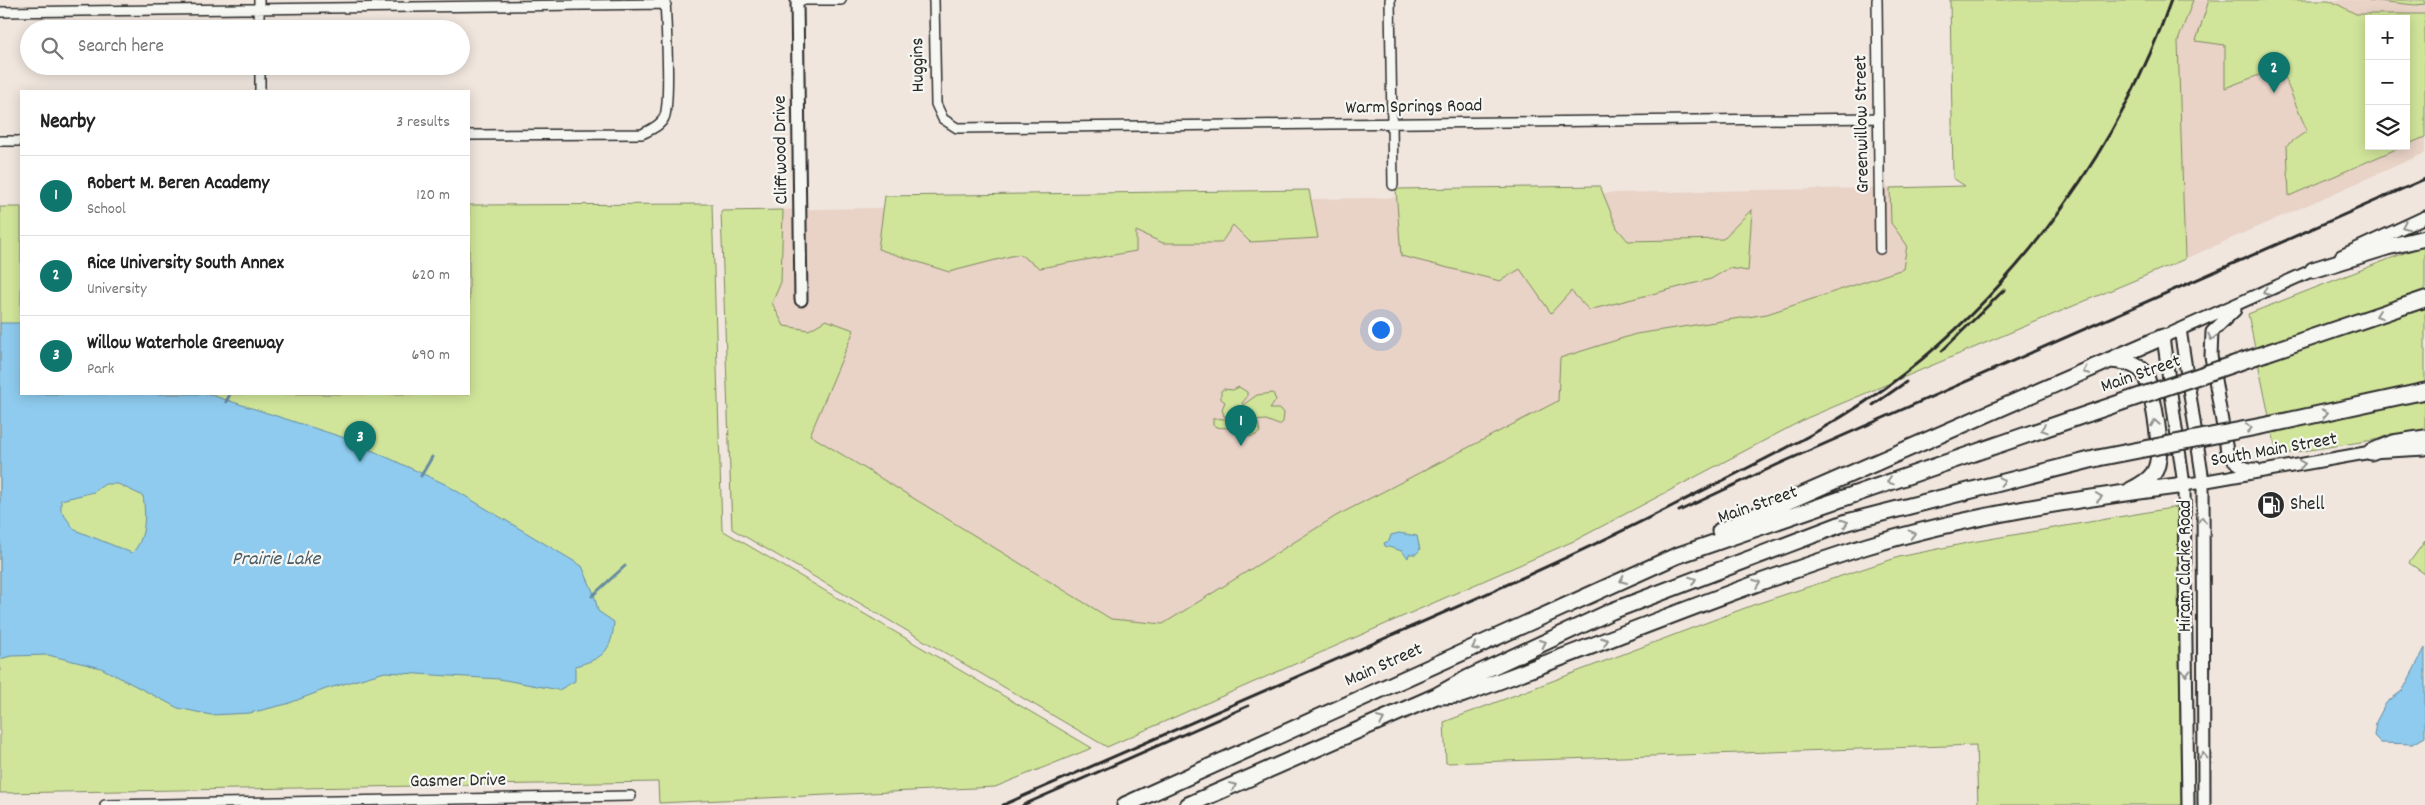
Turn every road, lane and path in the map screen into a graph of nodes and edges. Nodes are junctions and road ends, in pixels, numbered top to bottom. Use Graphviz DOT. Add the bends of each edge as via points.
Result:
graph roads {
  1 [pos="797,0"];
  2 [pos="841,0"];
  3 [pos="934,0"];
  4 [pos="1390,0"];
  5 [pos="1877,0"];
  6 [pos="666,2"];
  7 [pos="259,5"];
  8 [pos="0,12"];
  9 [pos="259,20"];
  10 [pos="260,75"];
  11 [pos="260,90"];
  12 [pos="1879,118"];
  13 [pos="1391,124"];
  14 [pos="950,126"];
  15 [pos="470,135"];
  16 [pos="0,141"];
  17 [pos="20,142"];
  18 [pos="1393,185"];
  19 [pos="2425,217"];
  20 [pos="2425,238"];
  21 [pos="1880,248"];
  22 [pos="2314,270"];
  23 [pos="2425,299"];
  24 [pos="801,300"];
  25 [pos="2243,302"];
  26 [pos="2180,329"];
  27 [pos="2162,337"];
  28 [pos="2110,360"];
  29 [pos="2425,391"];
  30 [pos="2425,438"];
  31 [pos="2425,449"];
  32 [pos="2371,452"];
  33 [pos="2274,468"];
  34 [pos="2202,481"];
  35 [pos="2184,485"];
  36 [pos="2128,492"];
  37 [pos="1648,568"];
  38 [pos="2186,651"];
  39 [pos="2204,651"];
  40 [pos="1436,696"];
  41 [pos="631,796"];
  42 [pos="105,805"];
  43 [pos="1125,805"];
  44 [pos="1188,805"];
  45 [pos="2188,805"];
  46 [pos="2204,805"];
  1 -- 2 [label="street"];
  1 -- 24 [label="main road, Cliffwood Drive"];
  3 -- 14 [label="street, Huggins" via="936,104 942,119"];
  4 -- 13 [label="street"];
  5 -- 12 [label="street, Greenwillow Street"];
  6 -- 7 [label="street"];
  6 -- 15 [label="street" via="667,100 665,117 656,127 642,134"];
  7 -- 8 [label="street"];
  7 -- 9 [label="street"];
  10 -- 11 [label="street"];
  12 -- 13 [label="street, Warm Springs Road"];
  12 -- 21 [label="street, Greenwillow Street"];
  13 -- 14 [label="street, Warm Springs Road"];
  13 -- 18 [label="street"];
  16 -- 17 [label="street"];
  19 -- 22 [label="main road, one-way"];
  20 -- 22 [label="highway"];
  22 -- 25 [label="main road, one-way"];
  23 -- 37 [label="highway, Main Street, one-way, bridge"];
  25 -- 26 [label="main road"];
  25 -- 33 [label="main road, one-way" via="2216,326 2211,339 2227,451 2234,461 2250,469"];
  26 -- 27 [label="main road"];
  26 -- 34 [label="main road, Hiram Clarke Road"];
  27 -- 28 [label="highway"];
  27 -- 35 [label="main road, Hiram Clarke Road"];
  36 -- 28 [label="highway, one-way" via="2154,473 2159,443 2145,373 2132,364"];
  28 -- 37 [label="highway, one-way" via="1719,531"];
  40 -- 29 [label="highway, one-way, bridge" via="1612,611 1847,522 2098,458"];
  30 -- 32 [label="highway" via="2393,443"];
  31 -- 32 [label="main road, South Main Street"];
  33 -- 32 [label="main road, South Main Street, one-way"];
  33 -- 34 [label="main road, South Main Street"];
  34 -- 35 [label="main road, South Main Street"];
  39 -- 34 [label="main road, Hiram Clarke Road, one-way"];
  35 -- 36 [label="highway"];
  35 -- 38 [label="main road, Hiram Clarke Road"];
  40 -- 36 [label="highway, one-way" via="1461,695 1780,574 1869,546 2020,510"];
  37 -- 43 [label="highway, Main Street, one-way"];
  38 -- 39 [label="main road"];
  38 -- 45 [label="main road, Hiram Clarke Road, one-way"];
  46 -- 39 [label="main road, Hiram Clarke Road, one-way"];
  44 -- 40 [label="highway, one-way"];
  41 -- 42 [label="street, Gasmer Drive"];
}
